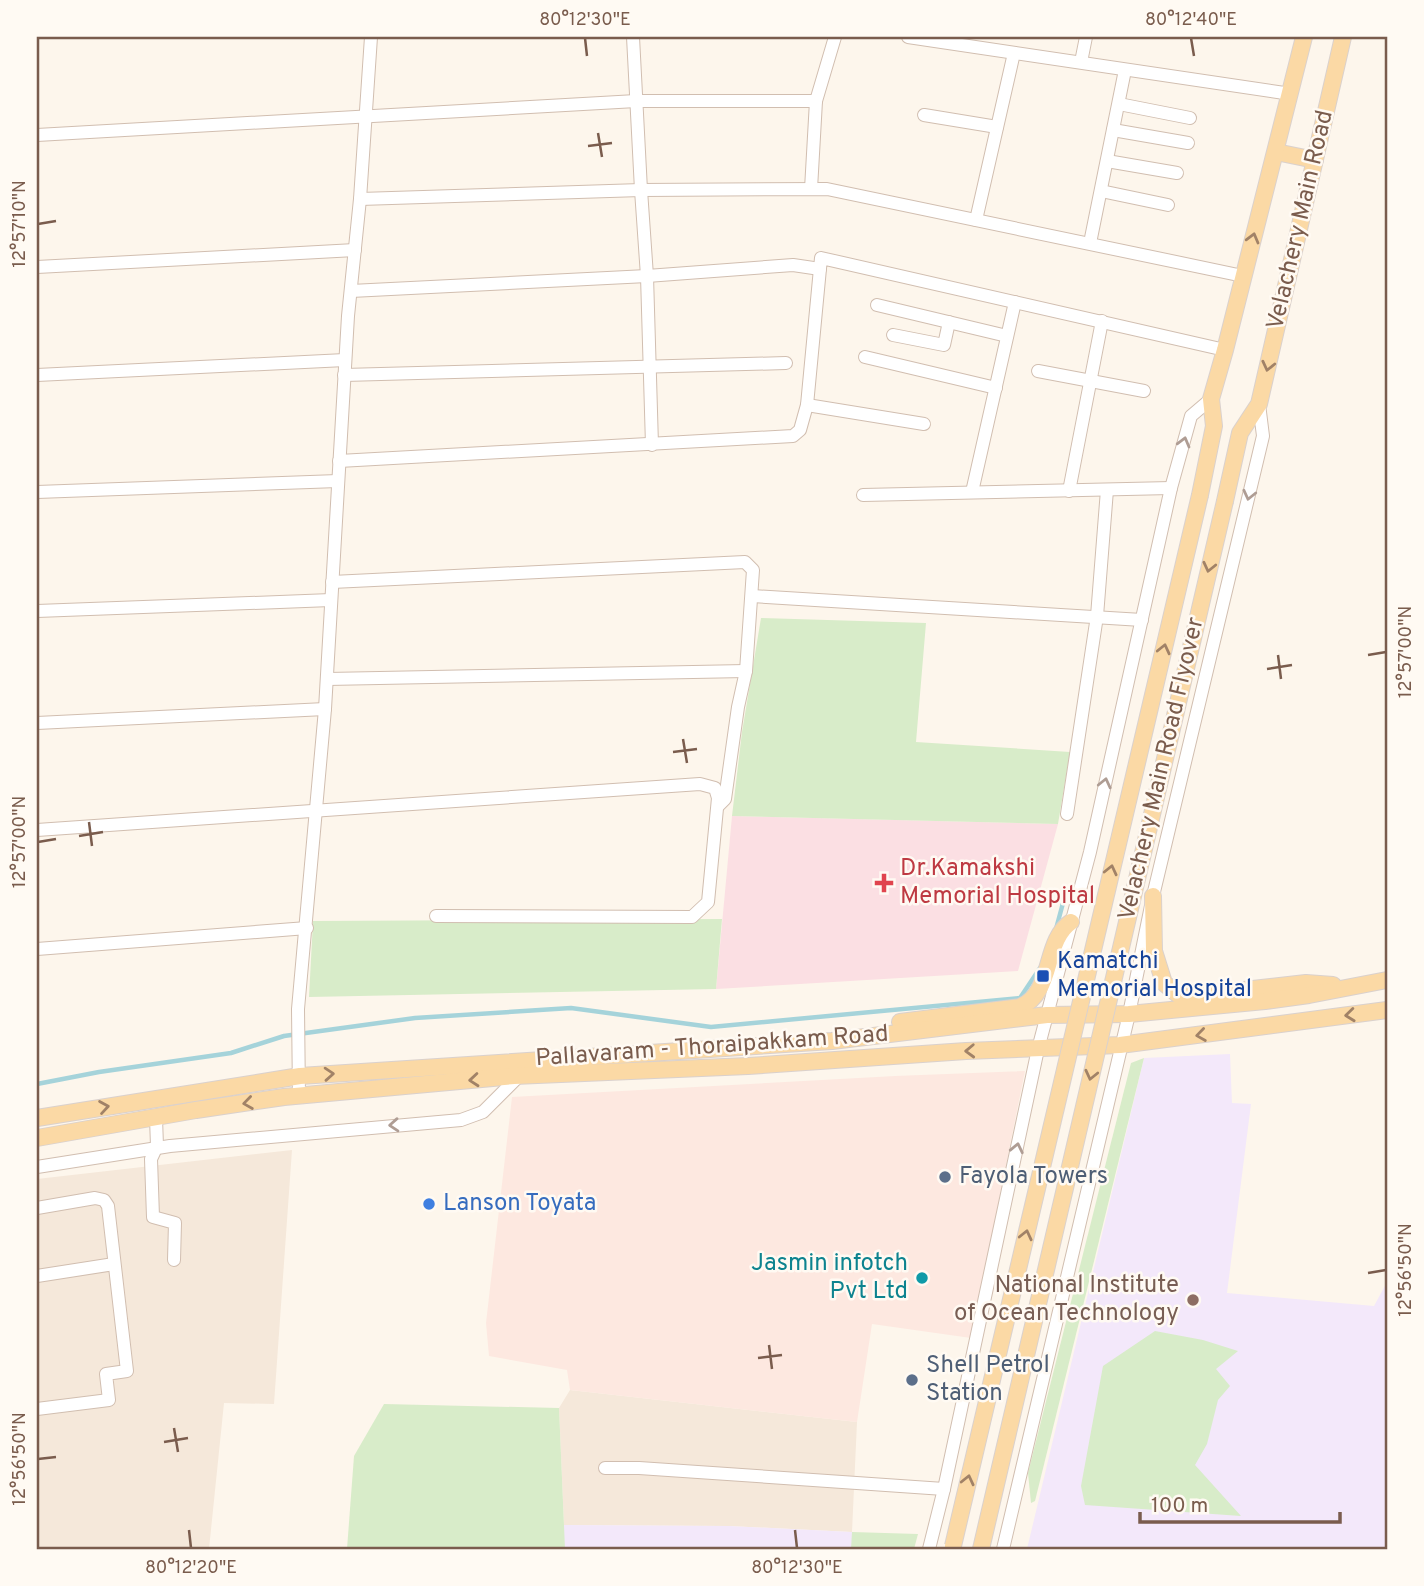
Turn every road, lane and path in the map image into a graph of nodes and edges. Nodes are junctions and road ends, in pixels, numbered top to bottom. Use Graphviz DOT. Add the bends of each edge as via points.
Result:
graph roads {
  1 [pos="371,37"];
  2 [pos="633,37"];
  3 [pos="835,37"];
  4 [pos="908,37"];
  5 [pos="1086,37"];
  6 [pos="1304,37"];
  7 [pos="1343,37"];
  8 [pos="1014,53"];
  9 [pos="1082,62"];
  10 [pos="1125,70"];
  11 [pos="1291,94"];
  12 [pos="636,101"];
  13 [pos="816,101"];
  14 [pos="1119,104"];
  15 [pos="924,115"];
  16 [pos="366,116"];
  17 [pos="1190,118"];
  18 [pos="998,127"];
  19 [pos="1113,130"];
  20 [pos="37,135"];
  21 [pos="1188,143"];
  22 [pos="1276,152"];
  23 [pos="1107,160"];
  24 [pos="1315,160"];
  25 [pos="1177,173"];
  26 [pos="811,189"];
  27 [pos="641,190"];
  28 [pos="1101,191"];
  29 [pos="360,199"];
  30 [pos="1168,205"];
  31 [pos="976,220"];
  32 [pos="1090,243"];
  33 [pos="355,250"];
  34 [pos="37,267"];
  35 [pos="820,269"];
  36 [pos="647,276"];
  37 [pos="1243,276"];
  38 [pos="351,291"];
  39 [pos="1015,302"];
  40 [pos="877,305"];
  41 [pos="1102,321"];
  42 [pos="949,322"];
  43 [pos="893,335"];
  44 [pos="1007,336"];
  45 [pos="1225,350"];
  46 [pos="865,357"];
  47 [pos="345,360"];
  48 [pos="786,363"];
  49 [pos="649,366"];
  50 [pos="1038,371"];
  51 [pos="344,374"];
  52 [pos="37,375"];
  53 [pos="1089,380"];
  54 [pos="996,388"];
  55 [pos="1144,391"];
  56 [pos="1210,399"];
  57 [pos="1259,404"];
  58 [pos="807,405"];
  59 [pos="924,424"];
  60 [pos="652,445"];
  61 [pos="339,461"];
  62 [pos="338,481"];
  63 [pos="1171,488"];
  64 [pos="1107,490"];
  65 [pos="1069,491"];
  66 [pos="37,492"];
  67 [pos="972,492"];
  68 [pos="863,495"];
  69 [pos="332,582"];
  70 [pos="752,596"];
  71 [pos="331,600"];
  72 [pos="37,611"];
  73 [pos="1097,616"];
  74 [pos="1142,620"];
  75 [pos="746,671"];
  76 [pos="327,679"];
  77 [pos="325,709"];
  78 [pos="37,723"];
  79 [pos="718,806"];
  80 [pos="316,812"];
  81 [pos="1067,814"];
  82 [pos="37,830"];
  83 [pos="1153,896"];
  84 [pos="436,916"];
  85 [pos="1070,922"];
  86 [pos="307,928"];
  87 [pos="37,948"];
  88 [pos="1387,980"];
  89 [pos="1265,994"];
  90 [pos="1387,1010"];
  91 [pos="1129,1014"];
  92 [pos="1047,1016"];
  93 [pos="867,1037"];
  94 [pos="1121,1045"];
  95 [pos="1038,1049"];
  96 [pos="300,1076"];
  97 [pos="519,1076"];
  98 [pos="299,1096"];
  99 [pos="37,1118"];
  100 [pos="156,1118"];
  101 [pos="37,1138"];
  102 [pos="155,1150"];
  103 [pos="37,1167"];
  104 [pos="37,1208"];
  105 [pos="174,1260"];
  106 [pos="114,1264"];
  107 [pos="37,1276"];
  108 [pos="37,1409"];
  109 [pos="605,1468"];
  110 [pos="944,1489"];
  111 [pos="952,1548"];
  112 [pos="929,1549"];
  113 [pos="981,1549"];
  114 [pos="1003,1549"];
  1 -- 16 [label="street"];
  2 -- 12 [label="street"];
  3 -- 13 [label="street"];
  4 -- 8 [label="street"];
  5 -- 9 [label="street"];
  6 -- 11 [label="main road, Velachery Main Road"];
  7 -- 24 [label="main road, Velachery Main Road"];
  8 -- 9 [label="street"];
  8 -- 18 [label="street"];
  9 -- 10 [label="street"];
  10 -- 11 [label="street"];
  10 -- 14 [label="street"];
  11 -- 22 [label="main road, Velachery Main Road"];
  12 -- 13 [label="street"];
  12 -- 16 [label="street"];
  12 -- 27 [label="street"];
  13 -- 26 [label="street"];
  14 -- 17 [label="street"];
  14 -- 19 [label="street"];
  15 -- 18 [label="street"];
  16 -- 20 [label="street"];
  16 -- 29 [label="street"];
  18 -- 31 [label="street"];
  19 -- 21 [label="street"];
  19 -- 23 [label="street"];
  22 -- 24 [label="main road"];
  37 -- 22 [label="main road, Velachery Main Road, one-way"];
  23 -- 25 [label="street"];
  23 -- 28 [label="street"];
  24 -- 57 [label="main road, Velachery Main Road, one-way"];
  26 -- 27 [label="street"];
  26 -- 31 [label="street"];
  27 -- 29 [label="street"];
  27 -- 36 [label="street"];
  28 -- 30 [label="street"];
  28 -- 32 [label="street"];
  29 -- 33 [label="street"];
  31 -- 32 [label="street"];
  32 -- 37 [label="street"];
  33 -- 34 [label="street"];
  33 -- 38 [label="street"];
  35 -- 36 [label="street" via="793,265"];
  35 -- 39 [label="street" via="821,258"];
  35 -- 58 [label="street"];
  36 -- 38 [label="street"];
  36 -- 49 [label="street"];
  37 -- 45 [label="main road, Velachery Main Road"];
  38 -- 47 [label="street"];
  39 -- 41 [label="street"];
  39 -- 44 [label="street"];
  40 -- 42 [label="street"];
  41 -- 45 [label="street"];
  41 -- 53 [label="street"];
  42 -- 43 [label="street" via="944,345"];
  42 -- 44 [label="street"];
  44 -- 54 [label="street"];
  45 -- 56 [label="main road, Velachery Main Road"];
  46 -- 54 [label="street"];
  47 -- 51 [label="street"];
  47 -- 52 [label="street"];
  48 -- 49 [label="street"];
  49 -- 51 [label="street"];
  49 -- 60 [label="street"];
  50 -- 53 [label="street"];
  51 -- 61 [label="street"];
  53 -- 55 [label="street"];
  53 -- 65 [label="street"];
  54 -- 67 [label="street"];
  63 -- 56 [label="street, one-way" via="1191,416"];
  111 -- 56 [label="main road, Velachery Main Road Flyover, one-way, bridge" via="1200,495 1214,426"];
  57 -- 83 [label="street, one-way" via="1263,436"];
  57 -- 113 [label="main road, Velachery Main Road Flyover, one-way, bridge" via="1240,433"];
  58 -- 59 [label="street"];
  58 -- 60 [label="street" via="800,430 793,436"];
  60 -- 61 [label="street"];
  61 -- 62 [label="street"];
  62 -- 66 [label="street"];
  62 -- 69 [label="street"];
  63 -- 64 [label="street"];
  63 -- 74 [label="street"];
  64 -- 65 [label="street"];
  64 -- 73 [label="street"];
  65 -- 67 [label="street"];
  67 -- 68 [label="street"];
  69 -- 70 [label="street" via="745,562 753,570"];
  69 -- 71 [label="street"];
  70 -- 73 [label="street"];
  70 -- 75 [label="street"];
  71 -- 72 [label="street"];
  71 -- 76 [label="street"];
  73 -- 74 [label="street"];
  73 -- 81 [label="street"];
  85 -- 74 [label="street, one-way"];
  75 -- 76 [label="street"];
  75 -- 79 [label="street" via="725,799"];
  76 -- 77 [label="street"];
  77 -- 78 [label="street"];
  77 -- 80 [label="street"];
  79 -- 80 [label="street" via="715,788 700,784"];
  79 -- 84 [label="street" via="708,902 692,916"];
  80 -- 82 [label="street"];
  80 -- 86 [label="street"];
  83 -- 89 [label="main road" via="1154,951 1164,984 1181,997"];
  83 -- 91 [label="street"];
  85 -- 92 [label="street"];
  85 -- 93 [label="main road" via="1062,928 1044,979 1028,1004 881,1024"];
  86 -- 87 [label="street"];
  86 -- 96 [label="street" via="298,1009"];
  88 -- 89 [label="main road, Pallavaram - Thoraipakkam Road"];
  89 -- 91 [label="main road, Pallavaram - Thoraipakkam Road"];
  90 -- 94 [label="main road, Pallavaram - Thoraipakkam Road, one-way"];
  91 -- 92 [label="main road, Pallavaram - Thoraipakkam Road"];
  91 -- 94 [label="street"];
  92 -- 93 [label="main road, Pallavaram - Thoraipakkam Road"];
  92 -- 95 [label="street"];
  96 -- 93 [label="main road, Pallavaram - Thoraipakkam Road, one-way"];
  94 -- 95 [label="main road, Pallavaram - Thoraipakkam Road"];
  94 -- 114 [label="street"];
  95 -- 97 [label="main road, Pallavaram - Thoraipakkam Road, one-way"];
  110 -- 95 [label="street, one-way"];
  96 -- 98 [label="street"];
  99 -- 96 [label="main road, Pallavaram - Thoraipakkam Road, one-way"];
  97 -- 98 [label="main road, Pallavaram - Thoraipakkam Road, one-way"];
  97 -- 102 [label="street, one-way" via="484,1112 461,1120"];
  98 -- 100 [label="main road, Pallavaram - Thoraipakkam Road, one-way"];
  100 -- 101 [label="main road, Pallavaram - Thoraipakkam Road"];
  100 -- 102 [label="street"];
  102 -- 103 [label="street"];
  102 -- 105 [label="street" via="151,1158 153,1217 175,1223"];
  104 -- 106 [label="street" via="104,1200"];
  106 -- 107 [label="street"];
  106 -- 108 [label="street" via="127,1371 106,1374 109,1400"];
  109 -- 110 [label="street"];
  110 -- 112 [label="street"];
}
